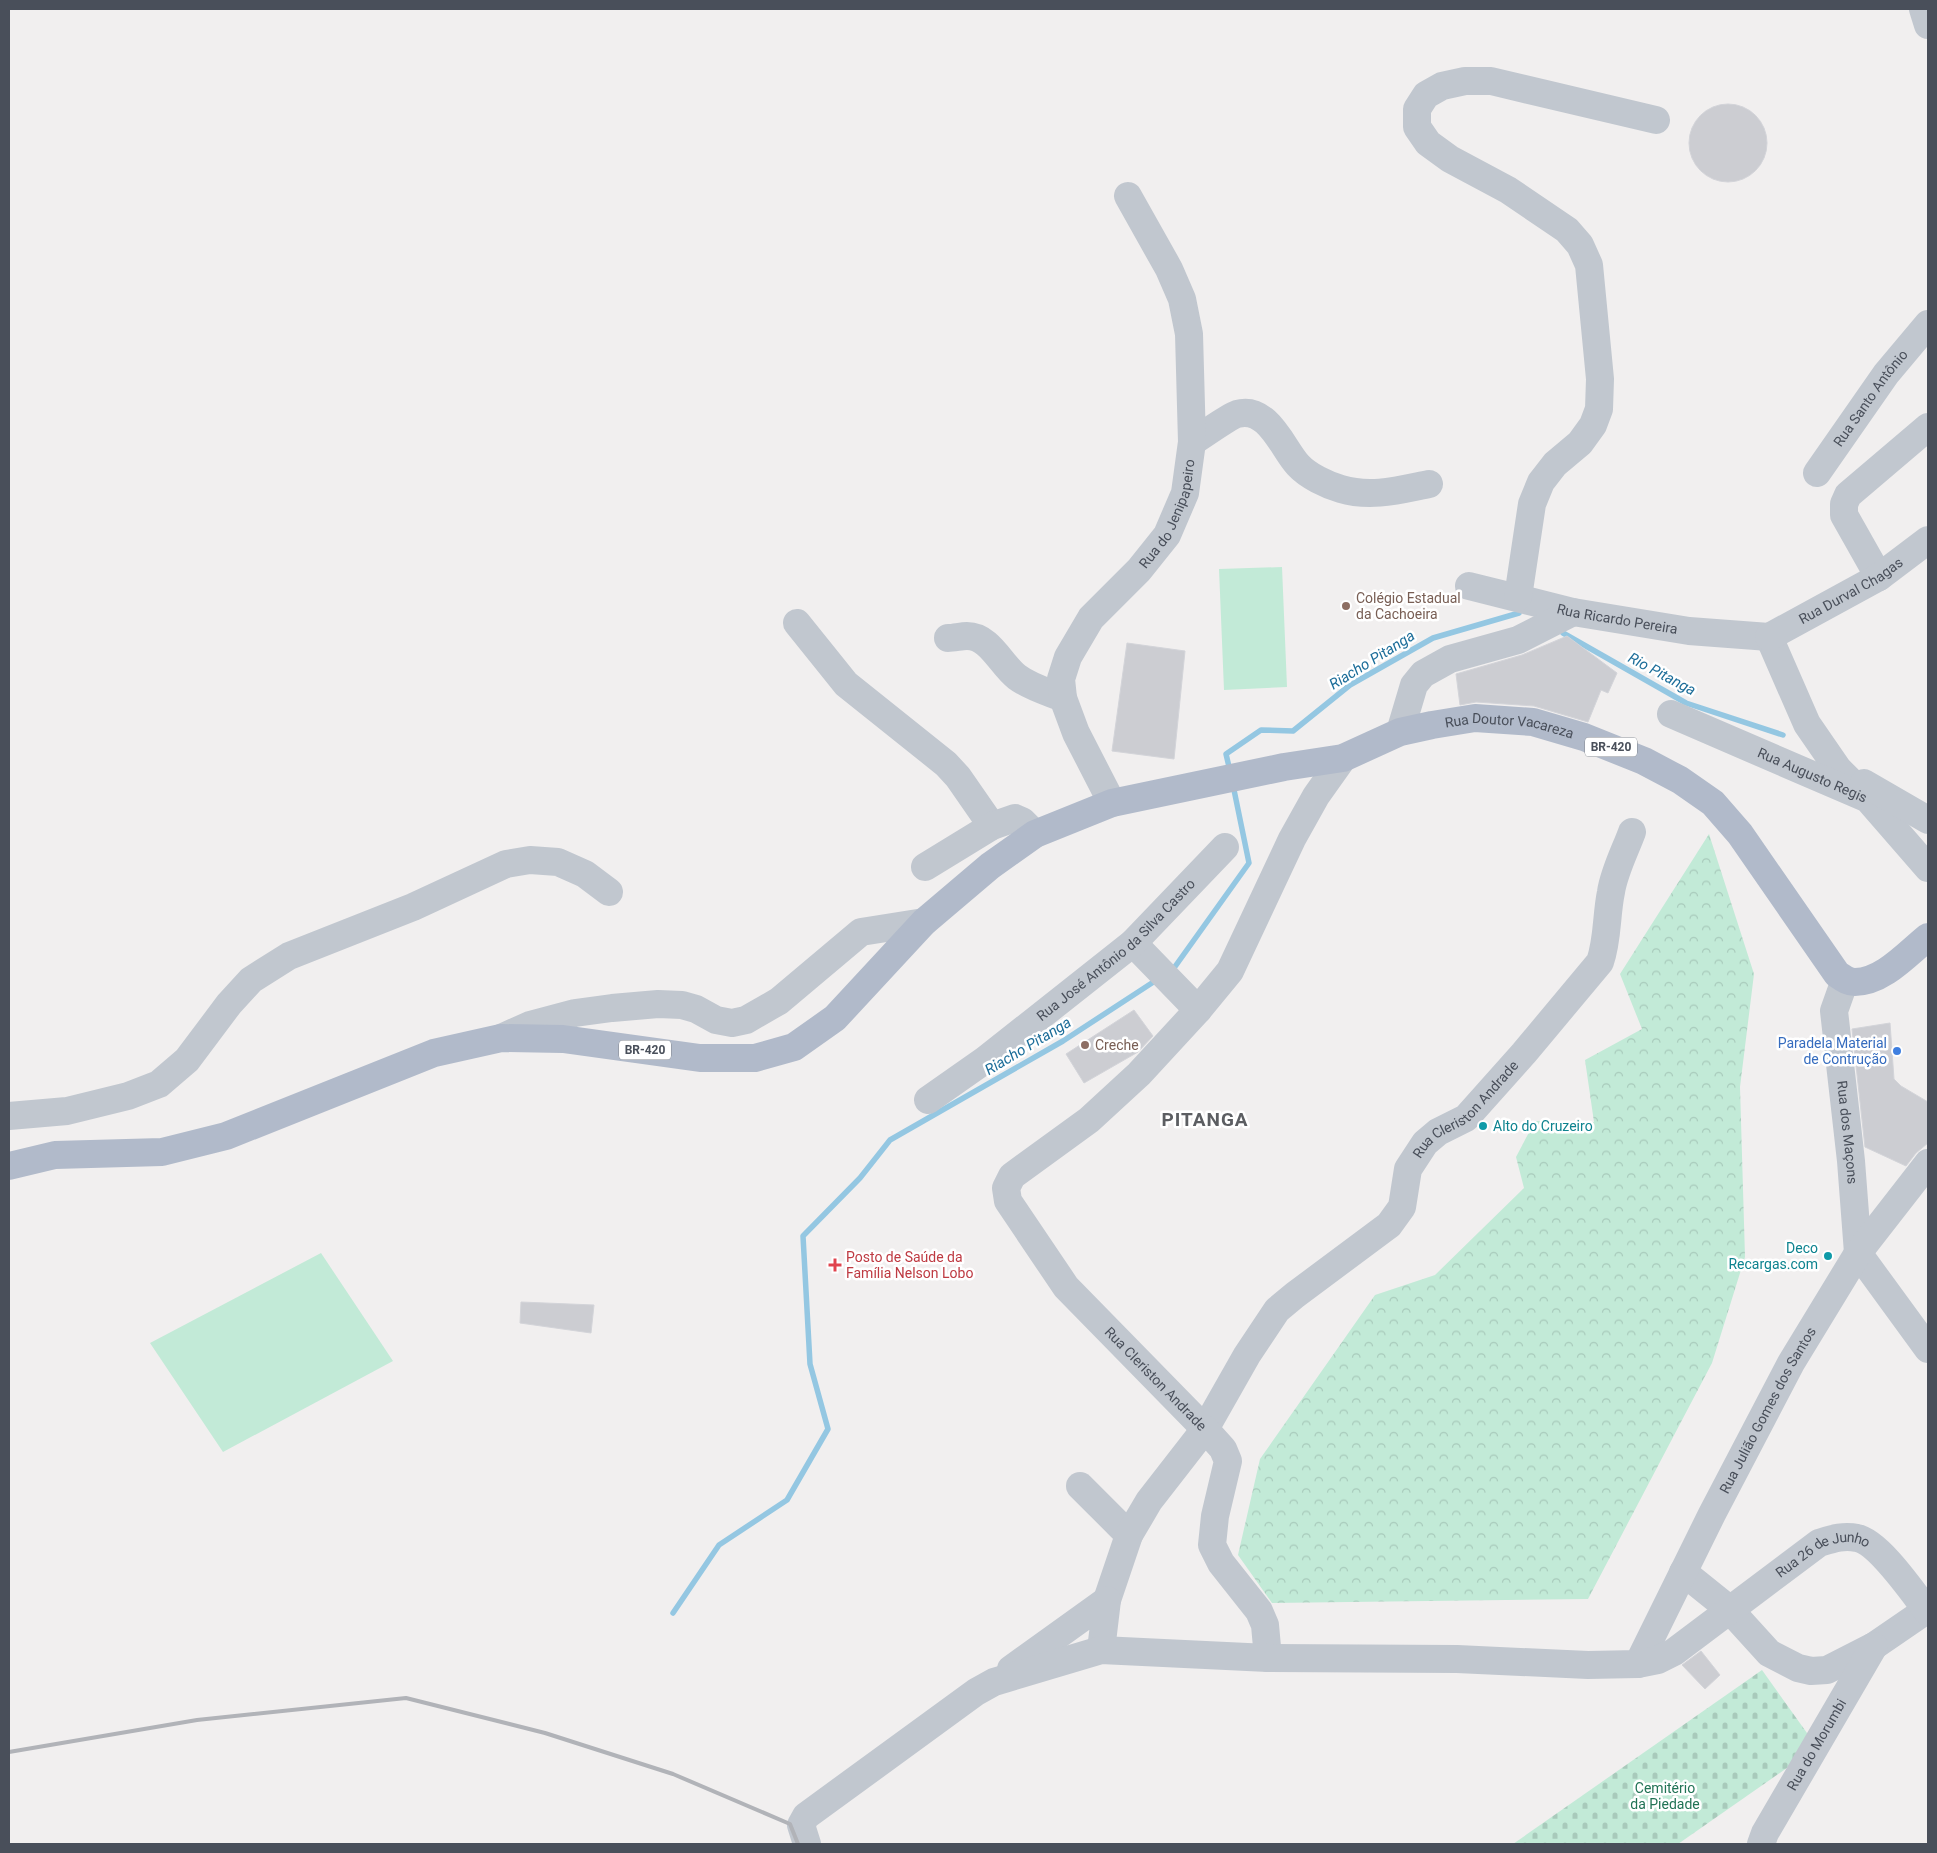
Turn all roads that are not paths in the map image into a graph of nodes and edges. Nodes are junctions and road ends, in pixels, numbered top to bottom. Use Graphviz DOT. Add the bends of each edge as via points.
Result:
graph roads {
  1 [pos="1923,9"];
  2 [pos="1928,25"];
  3 [pos="1656,120"];
  4 [pos="1128,196"];
  5 [pos="1928,324"];
  6 [pos="1928,427"];
  7 [pos="1192,442"];
  8 [pos="1817,473"];
  9 [pos="1428,484"];
  10 [pos="1928,540"];
  11 [pos="1879,577"];
  12 [pos="1469,586"];
  13 [pos="1518,597"];
  14 [pos="1574,612"];
  15 [pos="797,623"];
  16 [pos="1769,637"];
  17 [pos="948,638"];
  18 [pos="1063,698"];
  19 [pos="1671,714"];
  20 [pos="1400,732"];
  21 [pos="1342,758"];
  22 [pos="1838,768"];
  23 [pos="1868,799"];
  24 [pos="1112,803"];
  25 [pos="1928,820"];
  26 [pos="992,826"];
  27 [pos="1632,832"];
  28 [pos="1034,834"];
  29 [pos="1225,847"];
  30 [pos="925,867"];
  31 [pos="1928,868"];
  32 [pos="609,892"];
  33 [pos="924,922"];
  34 [pos="1928,937"];
  35 [pos="1133,943"];
  36 [pos="1846,980"];
  37 [pos="1198,1010"];
  38 [pos="501,1038"];
  39 [pos="928,1100"];
  40 [pos="9,1116"];
  41 [pos="1928,1163"];
  42 [pos="10,1165"];
  43 [pos="1858,1253"];
  44 [pos="1928,1349"];
  45 [pos="1205,1429"];
  46 [pos="1080,1486"];
  47 [pos="1129,1535"];
  48 [pos="1683,1572"];
  49 [pos="1107,1600"];
  50 [pos="1729,1609"];
  51 [pos="1928,1610"];
  52 [pos="1874,1646"];
  53 [pos="1101,1650"];
  54 [pos="1268,1658"];
  55 [pos="1638,1664"];
  56 [pos="994,1682"];
  57 [pos="808,1844"];
  58 [pos="1761,1844"];
  1 -- 2 [label="street"];
  3 -- 13 [label="street" via="1491,81 1465,81 1442,86 1426,95 1417,109 1417,127 1428,143 1508,190 1567,230 1580,245 1590,265 1600,380 1599,409 1593,425 1580,443 1540,482 1532,504"];
  4 -- 7 [label="street, Rua do Jenipapeiro" via="1182,299 1188,334"];
  5 -- 8 [label="street, Rua Santo Antônio" via="1886,374"];
  6 -- 11 [label="street" via="1848,495 1844,504 1844,514"];
  7 -- 9 [label="street" via="1238,414 1251,414 1265,421 1278,435 1298,466 1341,489 1366,494"];
  7 -- 18 [label="street, Rua do Jenipapeiro" via="1185,493 1167,535 1139,570 1090,618 1068,658 1061,680"];
  10 -- 11 [label="street, Rua Durval Chagas"];
  11 -- 16 [label="street, Rua Durval Chagas"];
  12 -- 13 [label="street, Rua Ricardo Pereira"];
  13 -- 14 [label="street, Rua Ricardo Pereira"];
  14 -- 16 [label="street, Rua Ricardo Pereira" via="1689,631"];
  14 -- 20 [label="street" via="1518,640 1450,659 1423,674 1414,685"];
  15 -- 26 [label="street" via="846,684 946,764"];
  16 -- 22 [label="street" via="1807,724"];
  17 -- 18 [label="street" via="969,636 987,643 1017,677"];
  18 -- 24 [label="street, Rua do Jenipapeiro" via="1076,733"];
  19 -- 23 [label="street, Rua Augusto Regis"];
  20 -- 21 [label="main road, Rua Doutor Vacareza / BR-420"];
  20 -- 36 [label="main road, Rua Doutor Vacareza / BR-420" via="1475,718 1533,722 1584,736 1680,780 1713,803 1740,834 1837,974"];
  21 -- 24 [label="main road, Rua Doutor Vacareza / BR-420"];
  21 -- 37 [label="street, Rua Cleriston Andrade" via="1292,839 1230,971"];
  22 -- 23 [label="street"];
  22 -- 25 [label="street"];
  23 -- 31 [label="street, Rua Augusto Regis"];
  24 -- 28 [label="main road, BR-420"];
  26 -- 28 [label="street" via="1015,818"];
  26 -- 30 [label="street"];
  27 -- 45 [label="street, Rua Cleriston Andrade" via="1611,889 1606,945 1600,962 1466,1118 1438,1132 1425,1144 1408,1169 1402,1207 1389,1225 1277,1310"];
  28 -- 33 [label="main road, BR-420"];
  29 -- 35 [label="street, Rua José Antônio da Silva Castro"];
  32 -- 40 [label="street" via="585,874 558,862 530,860 506,864 413,907 289,956 251,980 187,1060 159,1084 128,1096 67,1111"];
  33 -- 38 [label="street" via="861,932 780,1001 746,1020 732,1023 716,1020 682,1005 658,1004 575,1013 530,1025"];
  33 -- 38 [label="main road, BR-420" via="835,1018 794,1047 755,1058 700,1058 563,1039"];
  34 -- 36 [label="main road" via="1884,973 1865,981"];
  35 -- 37 [label="street"];
  35 -- 39 [label="street, Rua José Antônio da Silva Castro" via="985,1060"];
  36 -- 43 [label="street, Rua dos Maçons" via="1834,1011"];
  37 -- 45 [label="street, Rua Cleriston Andrade" via="1132,1081 1089,1120 1012,1176 1006,1188 1008,1201 1066,1287"];
  38 -- 42 [label="main road, BR-420" via="434,1053 226,1136 162,1152 55,1155"];
  41 -- 43 [label="street, Rua Julião Gomes dos Santos"];
  43 -- 44 [label="street"];
  43 -- 48 [label="street, Rua Julião Gomes dos Santos" via="1791,1363"];
  45 -- 47 [label="street" via="1149,1501"];
  45 -- 54 [label="street" via="1223,1449 1228,1461 1212,1545 1221,1563 1260,1611 1265,1625"];
  46 -- 47 [label="street"];
  47 -- 49 [label="street"];
  48 -- 50 [label="street"];
  48 -- 55 [label="street, Rua Julião Gomes dos Santos"];
  49 -- 53 [label="street"];
  49 -- 56 [label="street"];
  50 -- 51 [label="street, Rua 26 de Junho" via="1819,1543 1840,1537 1859,1538 1879,1551"];
  50 -- 52 [label="street" via="1769,1653 1798,1668 1827,1670"];
  50 -- 55 [label="street, Rua 26 de Junho" via="1674,1652 1658,1660"];
  51 -- 52 [label="street"];
  52 -- 58 [label="street, Rua do Morumbi"];
  53 -- 54 [label="street, Rua 26 de Junho"];
  53 -- 56 [label="street, Rua 26 de Junho"];
  54 -- 55 [label="street, Rua 26 de Junho"];
  56 -- 57 [label="street" via="806,1816 801,1825"];
}
